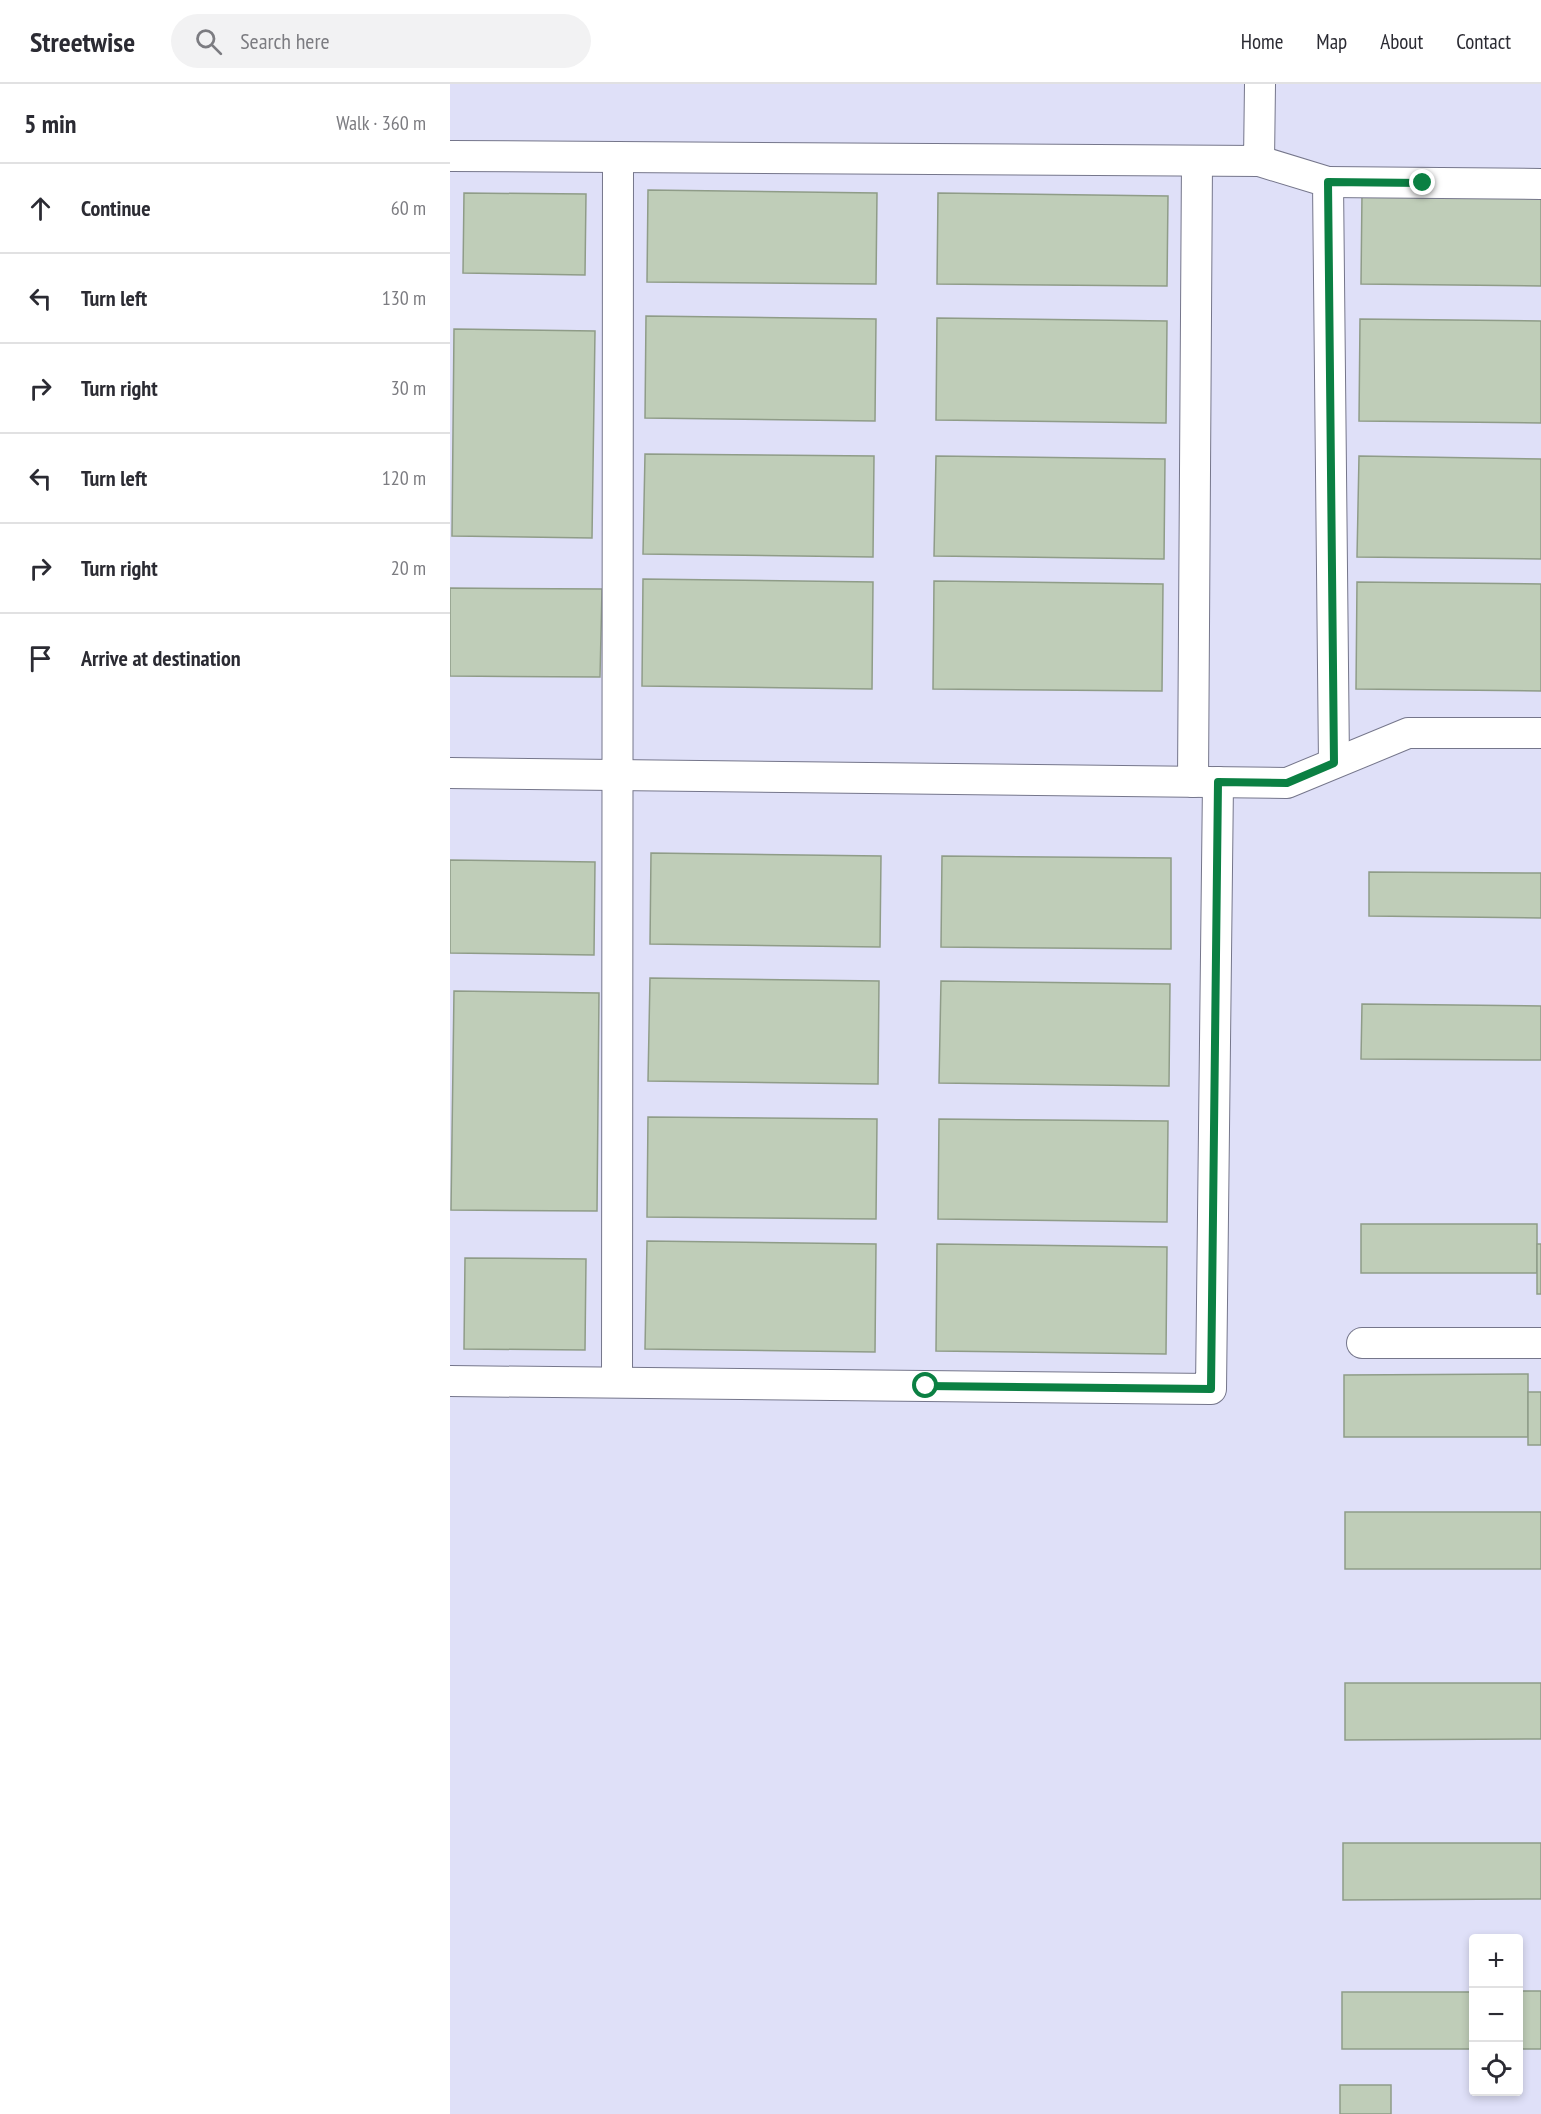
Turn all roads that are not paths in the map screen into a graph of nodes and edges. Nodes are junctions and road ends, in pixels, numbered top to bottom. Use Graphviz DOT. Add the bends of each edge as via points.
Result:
graph roads {
  1 [pos="1260,84"];
  2 [pos="450,156"];
  3 [pos="618,157"];
  4 [pos="1197,160"];
  5 [pos="1259,161"];
  6 [pos="1328,182"];
  7 [pos="1541,184"];
  8 [pos="1541,733"];
  9 [pos="1334,763"];
  10 [pos="450,774"];
  11 [pos="617,775"];
  12 [pos="1205,782"];
  13 [pos="1362,1343"];
  14 [pos="1541,1343"];
  15 [pos="450,1380"];
  16 [pos="617,1382"];
  1 -- 5 [label="lane"];
  2 -- 3 [label="lane"];
  3 -- 4 [label="lane"];
  3 -- 11 [label="lane"];
  4 -- 5 [label="lane"];
  4 -- 12 [label="lane"];
  5 -- 6 [label="lane"];
  6 -- 7 [label="lane"];
  6 -- 9 [label="lane"];
  8 -- 9 [label="lane" via="1408,733"];
  9 -- 12 [label="lane" via="1287,783"];
  10 -- 11 [label="lane"];
  11 -- 12 [label="lane"];
  11 -- 16 [label="lane"];
  12 -- 16 [label="lane" via="1211,1389"];
  13 -- 14 [label="lane"];
  15 -- 16 [label="lane"];
}
